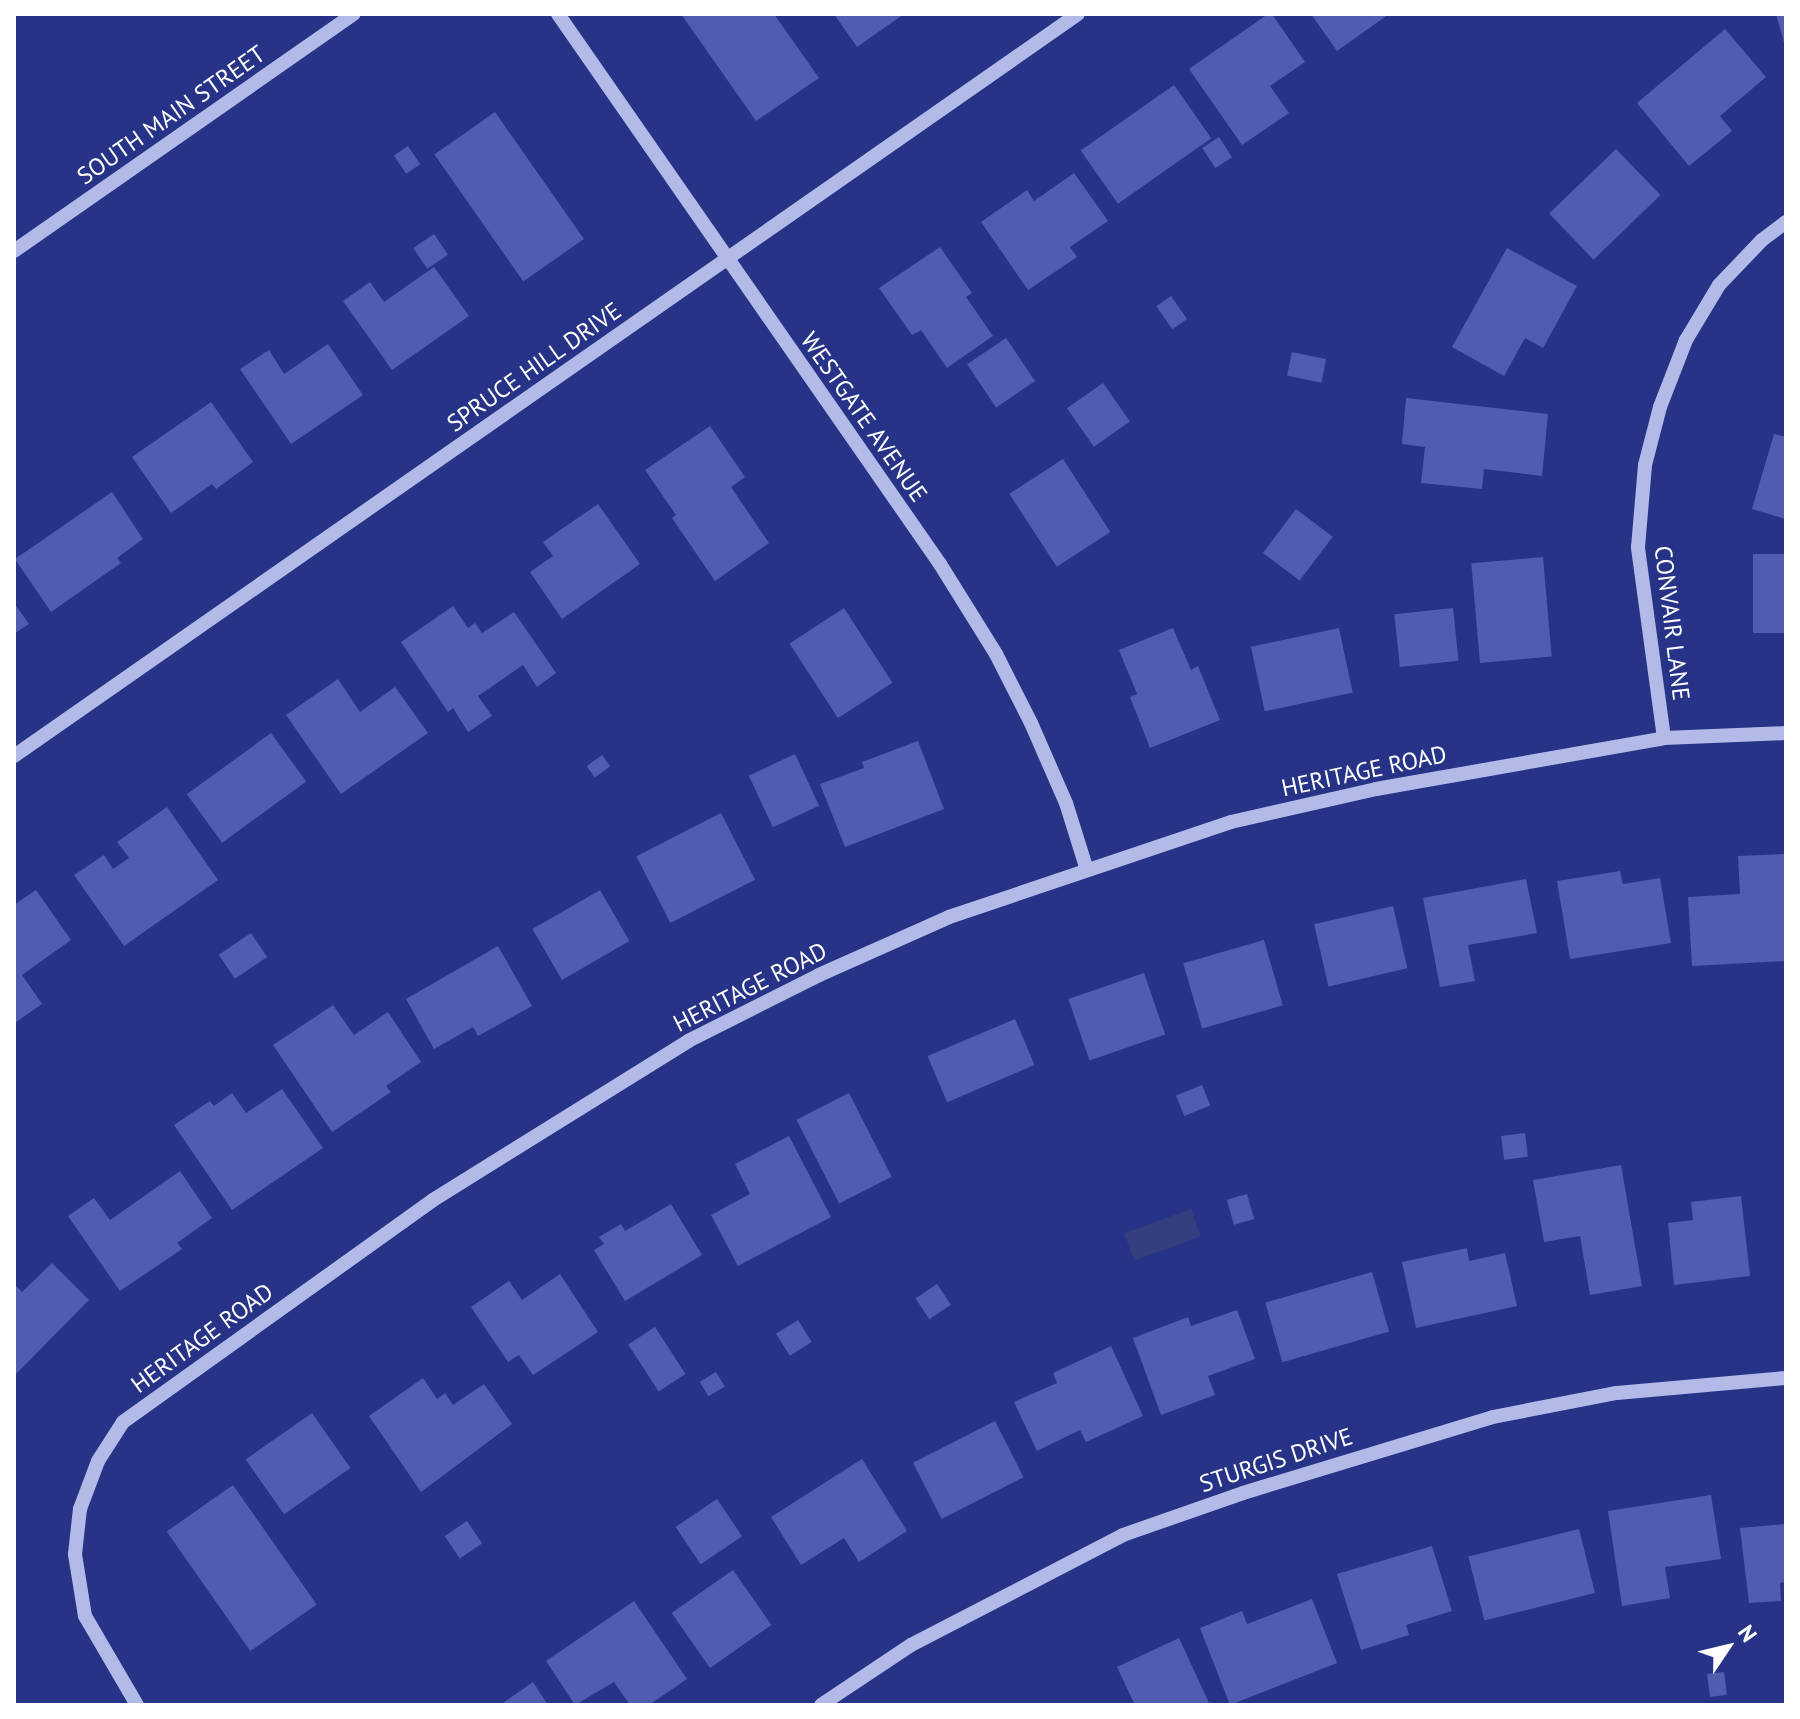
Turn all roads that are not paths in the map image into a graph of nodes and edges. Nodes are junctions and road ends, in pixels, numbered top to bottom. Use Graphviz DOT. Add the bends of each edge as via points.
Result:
graph roads {
  1 [pos="354,14"];
  2 [pos="558,14"];
  3 [pos="1078,14"];
  4 [pos="1786,222"];
  5 [pos="14,251"];
  6 [pos="728,258"];
  7 [pos="1786,733"];
  8 [pos="1664,738"];
  9 [pos="14,756"];
  10 [pos="1087,870"];
  11 [pos="1786,1378"];
  12 [pos="137,1705"];
  13 [pos="821,1705"];
  1 -- 5 [label="street, SOUTH MAIN STREET"];
  2 -- 6 [label="street, WESTGATE AVENUE"];
  3 -- 6 [label="street, SPRUCE HILL DRIVE"];
  4 -- 8 [label="street, CONVAIR LANE" via="1719,285 1686,340 1645,465 1638,547"];
  6 -- 9 [label="street, SPRUCE HILL DRIVE"];
  6 -- 10 [label="street, WESTGATE AVENUE" via="940,564 996,654 1066,803"];
  7 -- 8 [label="street, HERITAGE ROAD"];
  8 -- 10 [label="street, HERITAGE ROAD" via="1274,812"];
  10 -- 12 [label="street, HERITAGE ROAD" via="949,917 688,1041 433,1200 123,1422 98,1461 80,1509 75,1554 85,1616"];
  11 -- 13 [label="street, STURGIS DRIVE" via="1617,1393 1493,1417 1243,1493 1123,1535 911,1645"];
}
